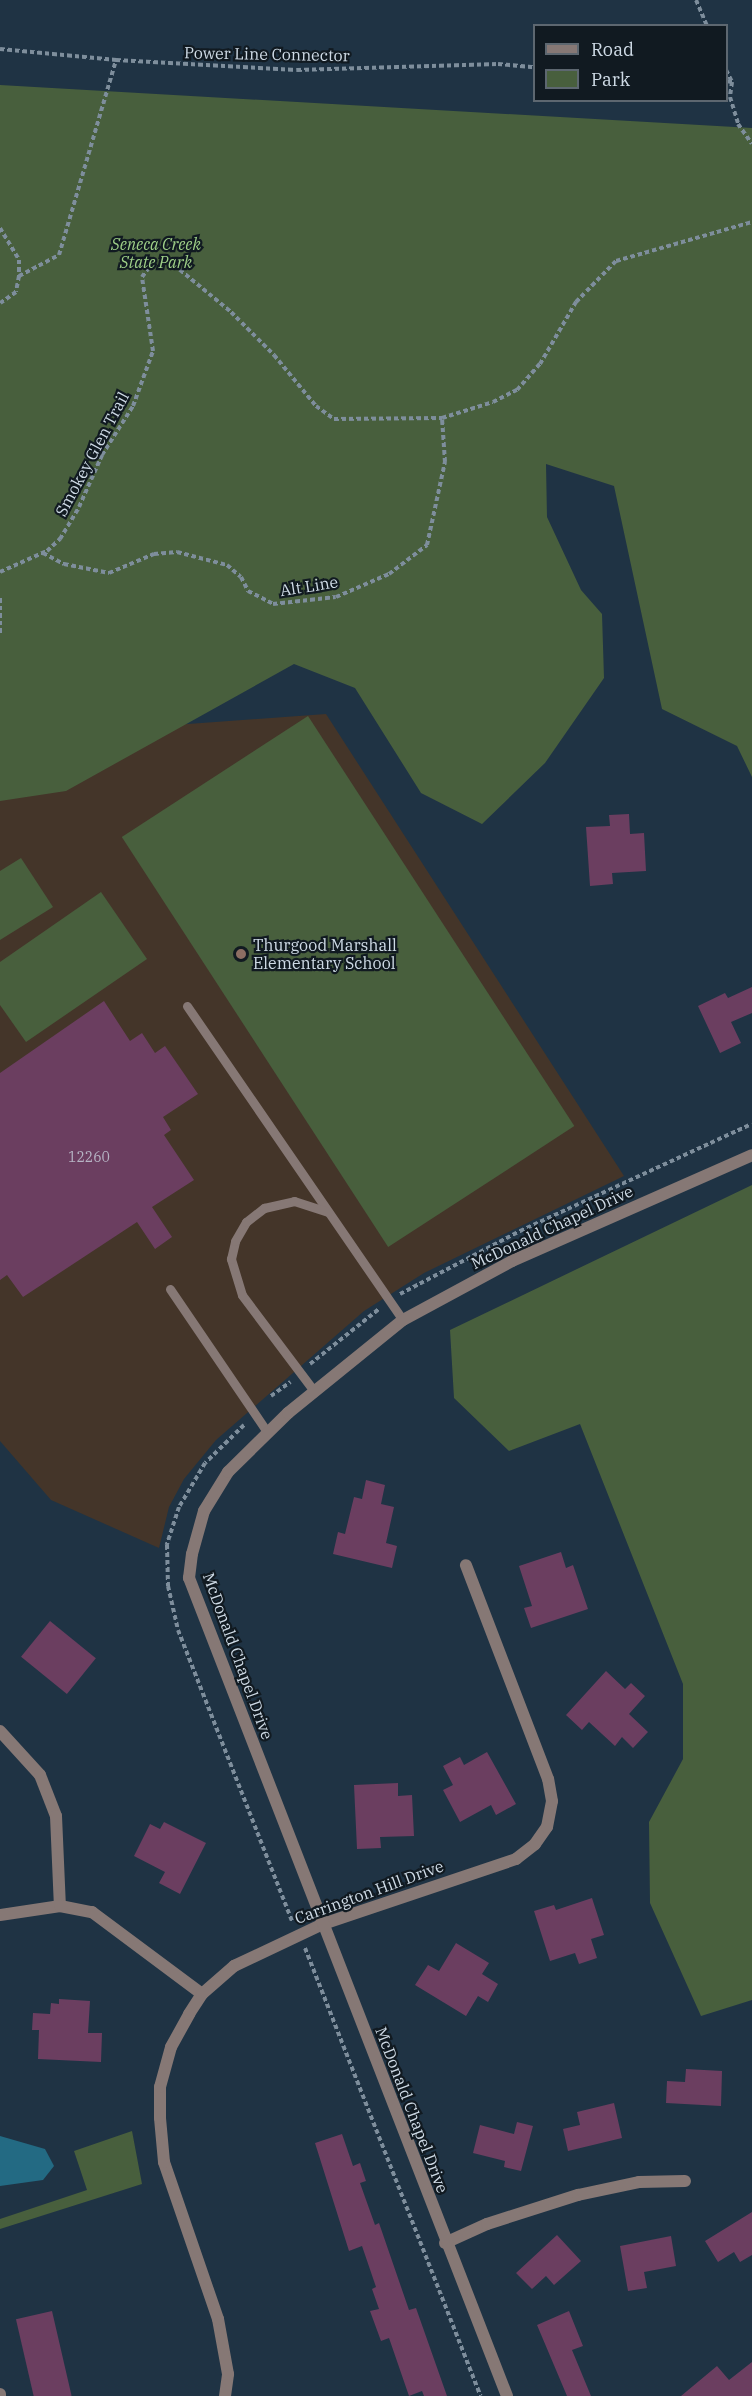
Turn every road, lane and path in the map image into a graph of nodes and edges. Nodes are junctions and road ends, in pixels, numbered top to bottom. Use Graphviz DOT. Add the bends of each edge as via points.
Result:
graph roads {
  1 [pos="696,0"];
  2 [pos="706,24"];
  3 [pos="0,49"];
  4 [pos="116,60"];
  5 [pos="533,67"];
  6 [pos="729,82"];
  7 [pos="752,144"];
  8 [pos="752,222"];
  9 [pos="0,228"];
  10 [pos="20,276"];
  11 [pos="0,303"];
  12 [pos="442,418"];
  13 [pos="42,553"];
  14 [pos="0,572"];
  15 [pos="0,598"];
  16 [pos="0,633"];
  17 [pos="187,1006"];
  18 [pos="752,1124"];
  19 [pos="752,1155"];
  20 [pos="330,1213"];
  21 [pos="171,1289"];
  22 [pos="397,1297"];
  23 [pos="379,1309"];
  24 [pos="403,1320"];
  25 [pos="309,1364"];
  26 [pos="290,1382"];
  27 [pos="314,1391"];
  28 [pos="271,1396"];
  29 [pos="268,1433"];
  30 [pos="466,1565"];
  31 [pos="0,1731"];
  32 [pos="60,1906"];
  33 [pos="0,1916"];
  34 [pos="322,1924"];
  35 [pos="305,1948"];
  36 [pos="202,1994"];
  37 [pos="685,2181"];
  38 [pos="445,2243"];
  39 [pos="225,2396"];
  40 [pos="482,2396"];
  41 [pos="507,2396"];
  1 -- 2 [label="path"];
  3 -- 4 [label="path, Power Line Connector"];
  4 -- 5 [label="path, Power Line Connector" via="297,70 498,64"];
  4 -- 10 [label="path" via="59,255"];
  6 -- 7 [label="path" via="738,124"];
  8 -- 12 [label="path, Smokey Glen Trail" via="616,261 576,302 540,364 517,390"];
  9 -- 10 [label="path" via="19,260"];
  10 -- 11 [label="path" via="16,292"];
  12 -- 13 [label="path, Alt Line" via="445,462 427,545 389,574 336,597 273,604 248,591 241,577 227,565 177,552 154,554 109,573 64,564"];
  12 -- 13 [label="path, Smokey Glen Trail" via="334,419 316,406 274,355 231,312 174,265 152,263 142,277 153,351 133,406 102,455 60,539"];
  13 -- 14 [label="path, Smokey Glen Trail"];
  15 -- 16 [label="path"];
  17 -- 20 [label="lane"];
  18 -- 22 [label="path" via="501,1240"];
  19 -- 24 [label="street, McDonald Chapel Drive" via="512,1261"];
  20 -- 24 [label="lane"];
  20 -- 27 [label="lane" via="294,1201 264,1208 246,1222 235,1241 231,1259 242,1295"];
  21 -- 29 [label="lane"];
  23 -- 25 [label="path"];
  24 -- 27 [label="street, McDonald Chapel Drive"];
  26 -- 28 [label="path"];
  27 -- 29 [label="street, McDonald Chapel Drive"];
  29 -- 34 [label="street, McDonald Chapel Drive" via="228,1472 204,1511 189,1578"];
  30 -- 34 [label="street, Carrington Hill Drive" via="548,1779 552,1801 547,1827 535,1844 516,1859"];
  31 -- 32 [label="street" via="40,1775 56,1816"];
  32 -- 33 [label="street"];
  32 -- 36 [label="street" via="92,1912"];
  34 -- 36 [label="street, Carrington Hill Drive" via="234,1966"];
  34 -- 38 [label="street, McDonald Chapel Drive"];
  35 -- 40 [label="path"];
  36 -- 39 [label="street, Carrington Hill Drive" via="171,2047 160,2087 160,2118 164,2162 218,2319 228,2374"];
  37 -- 38 [label="street" via="639,2182 578,2195 487,2224"];
  38 -- 41 [label="street, McDonald Chapel Drive"];
}
